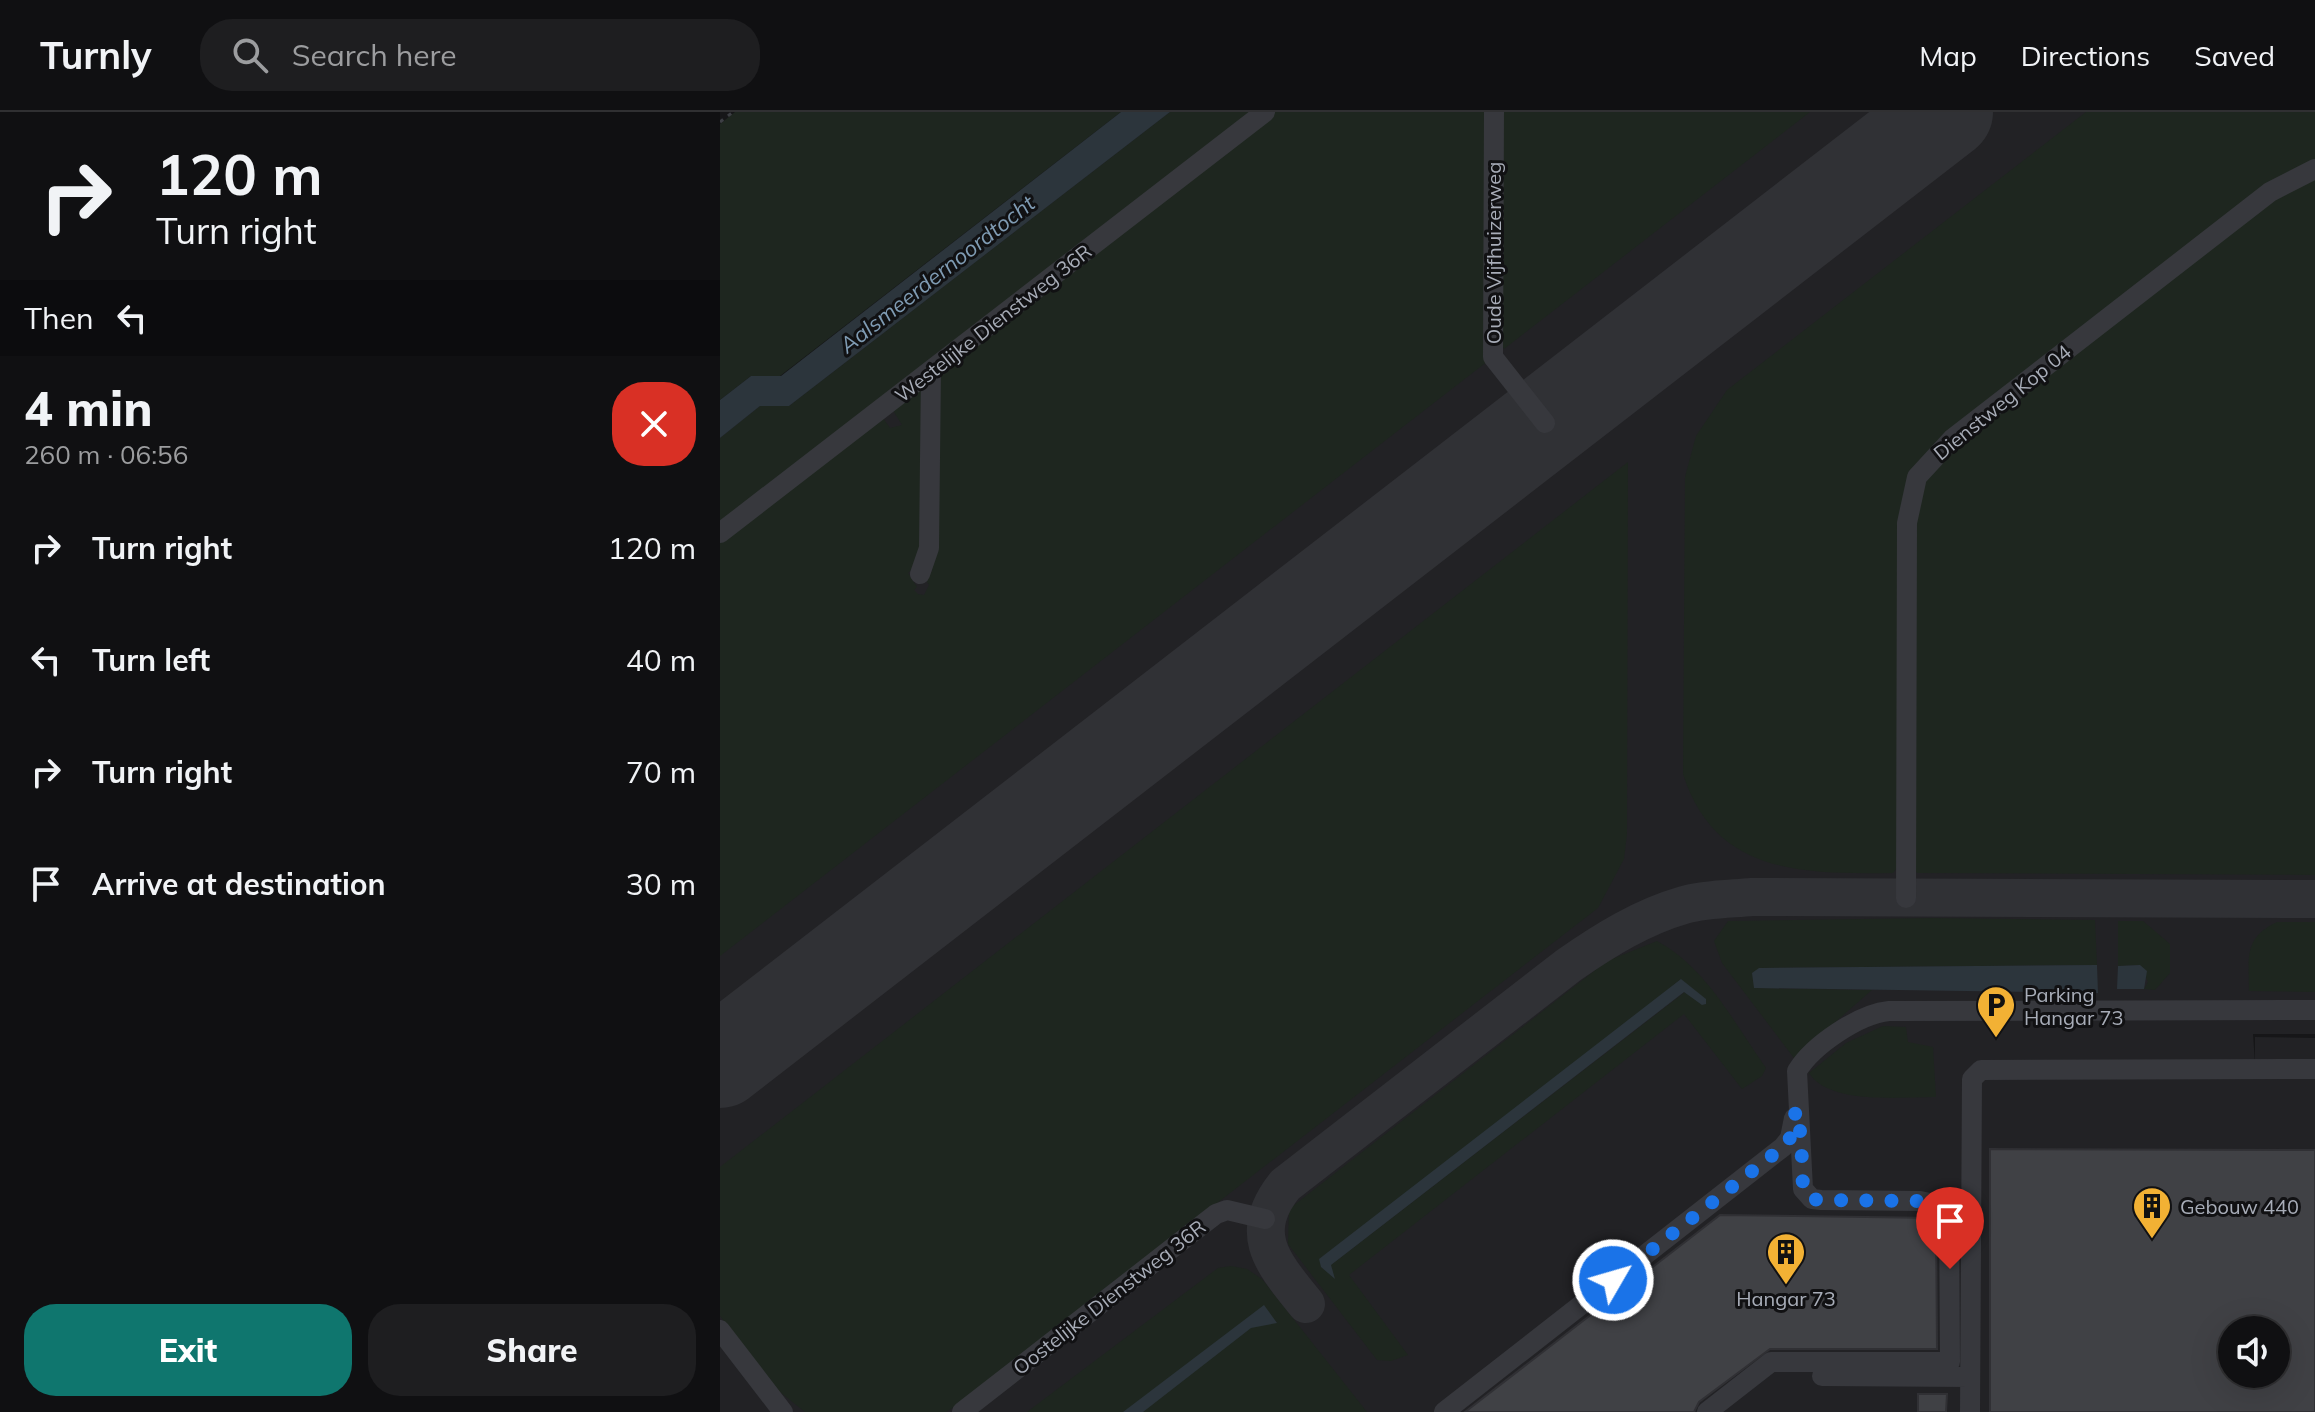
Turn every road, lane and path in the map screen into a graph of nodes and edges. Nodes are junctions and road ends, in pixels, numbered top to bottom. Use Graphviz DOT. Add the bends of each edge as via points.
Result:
graph roads {
  1 [pos="733,112"];
  2 [pos="1265,112"];
  3 [pos="1494,112"];
  4 [pos="720,122"];
  5 [pos="2315,169"];
  6 [pos="931,370"];
  7 [pos="1545,423"];
  8 [pos="720,533"];
  9 [pos="920,574"];
  10 [pos="1906,898"];
  11 [pos="2315,1010"];
  12 [pos="2315,1069"];
  13 [pos="1796,1110"];
  14 [pos="1265,1219"];
  15 [pos="720,1330"];
  16 [pos="1970,1377"];
  17 [pos="783,1412"];
  18 [pos="962,1412"];
  19 [pos="1444,1412"];
  20 [pos="1707,1412"];
  21 [pos="1727,1412"];
  22 [pos="1970,1412"];
  1 -- 4 [label="path"];
  2 -- 6 [label="lane, Westelijke Dienstweg 36R"];
  3 -- 7 [label="lane, Oude Vijfhuizerweg" via="1493,357"];
  5 -- 10 [label="lane, Dienstweg Kop 04" via="2270,192 1988,410 1939,449 1917,477 1907,523"];
  6 -- 8 [label="lane, Westelijke Dienstweg 36R"];
  6 -- 9 [label="lane" via="929,548"];
  11 -- 13 [label="lane" via="1875,1013 1852,1023 1801,1063"];
  12 -- 16 [label="lane" via="1981,1070 1972,1079"];
  13 -- 19 [label="lane" via="1783,1147"];
  13 -- 20 [label="lane" via="1803,1189 1812,1199 1920,1201 1949,1207 1950,1362 1771,1362"];
  14 -- 18 [label="lane, Oostelijke Dienstweg 36R" via="1227,1210 1216,1214"];
  15 -- 17 [label="lane"];
  16 -- 21 [label="lane" via="1773,1376"];
  16 -- 22 [label="lane"];
}
